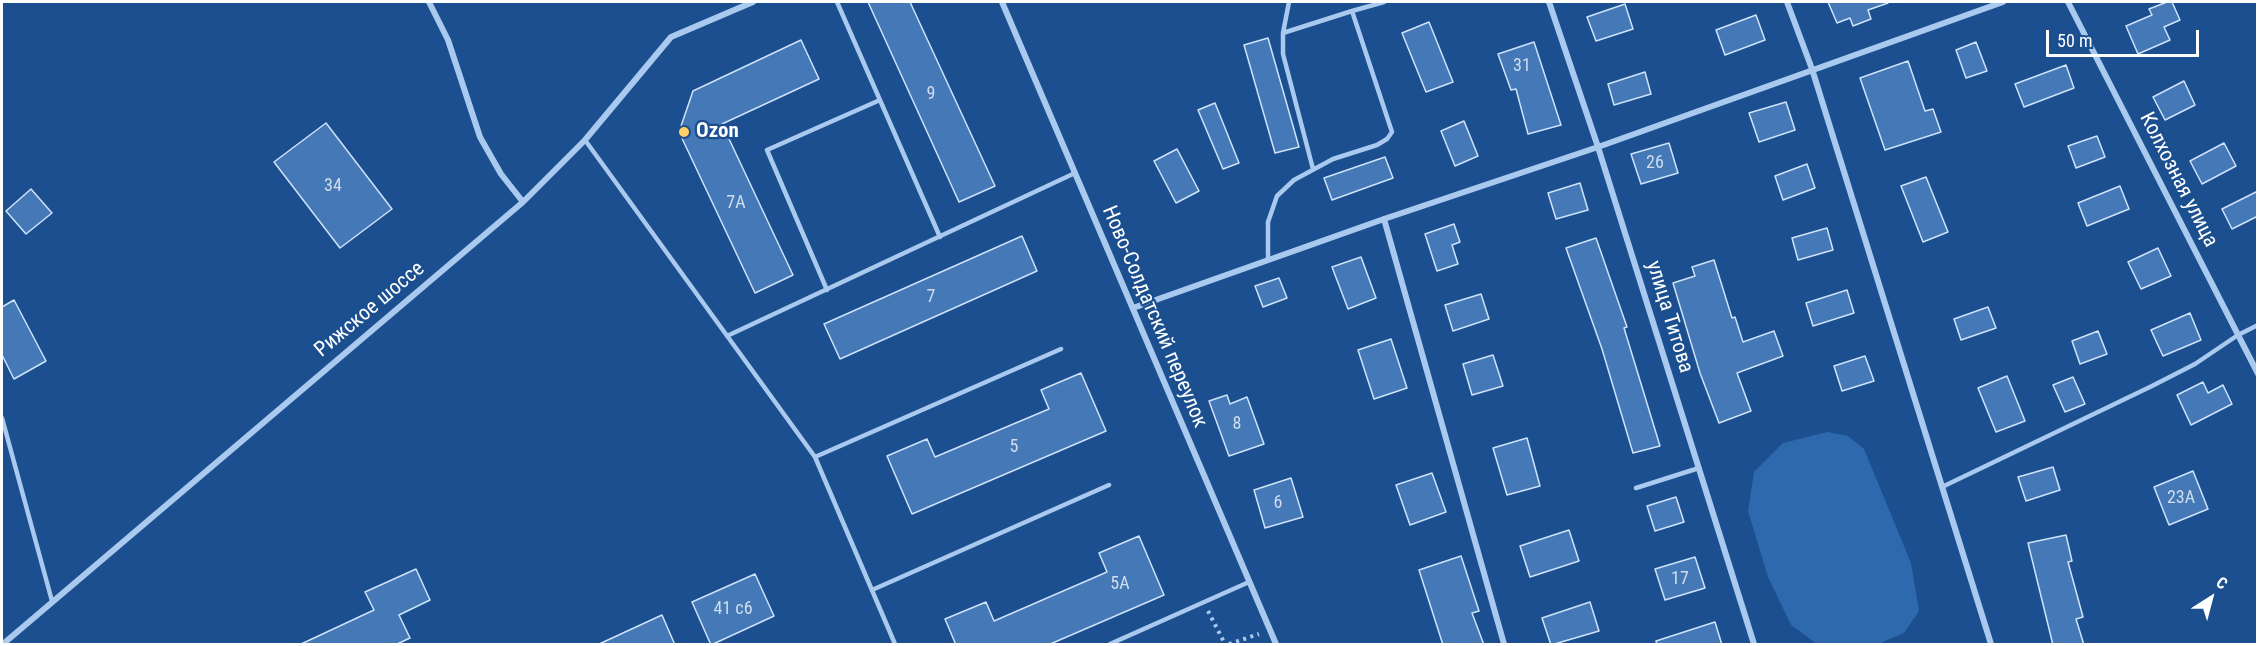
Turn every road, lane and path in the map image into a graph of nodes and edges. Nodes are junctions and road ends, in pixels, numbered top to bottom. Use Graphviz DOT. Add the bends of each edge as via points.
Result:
graph roads {
  1 [pos="429,2"];
  2 [pos="753,2"];
  3 [pos="837,2"];
  4 [pos="1002,2"];
  5 [pos="1288,2"];
  6 [pos="1384,2"];
  7 [pos="1549,2"];
  8 [pos="1787,2"];
  9 [pos="2003,2"];
  10 [pos="2068,2"];
  11 [pos="1352,11"];
  12 [pos="1283,33"];
  13 [pos="1812,69"];
  14 [pos="880,100"];
  15 [pos="585,140"];
  16 [pos="1598,147"];
  17 [pos="1313,169"];
  18 [pos="1075,173"];
  19 [pos="523,202"];
  20 [pos="1384,219"];
  21 [pos="940,237"];
  22 [pos="1268,260"];
  23 [pos="827,290"];
  24 [pos="1133,308"];
  25 [pos="2258,325"];
  26 [pos="2238,335"];
  27 [pos="727,336"];
  28 [pos="1061,348"];
  29 [pos="2258,374"];
  30 [pos="2,418"];
  31 [pos="815,457"];
  32 [pos="1699,468"];
  33 [pos="1109,484"];
  34 [pos="1942,487"];
  35 [pos="1636,488"];
  36 [pos="1249,582"];
  37 [pos="872,590"];
  38 [pos="52,601"];
  39 [pos="1203,603"];
  40 [pos="1270,630"];
  41 [pos="3,645"];
  42 [pos="895,645"];
  43 [pos="1110,645"];
  44 [pos="1227,645"];
  45 [pos="1276,645"];
  46 [pos="1504,645"];
  47 [pos="1754,645"];
  48 [pos="1991,645"];
  1 -- 19 [label="street" via="448,40 480,137"];
  2 -- 15 [label="street, Рижское шоссе" via="671,37"];
  3 -- 14 [label="lane"];
  4 -- 18 [label="street, Ново-Солдатский переулок"];
  5 -- 12 [label="lane"];
  6 -- 11 [label="lane"];
  7 -- 16 [label="street, улица Титова"];
  8 -- 13 [label="street"];
  9 -- 13 [label="street"];
  10 -- 26 [label="street, Колхозная улица"];
  11 -- 12 [label="lane"];
  11 -- 17 [label="lane" via="1392,132 1377,145"];
  12 -- 17 [label="lane" via="1282,54"];
  13 -- 16 [label="street"];
  13 -- 34 [label="street"];
  14 -- 21 [label="lane"];
  14 -- 23 [label="lane" via="767,150"];
  15 -- 19 [label="street, Рижское шоссе"];
  15 -- 27 [label="lane"];
  16 -- 20 [label="street"];
  16 -- 32 [label="street, улица Титова"];
  17 -- 22 [label="lane" via="1277,196 1268,222"];
  18 -- 21 [label="lane"];
  18 -- 24 [label="street, Ново-Солдатский переулок"];
  19 -- 38 [label="street, Рижское шоссе"];
  20 -- 22 [label="street"];
  20 -- 46 [label="street"];
  21 -- 23 [label="lane"];
  22 -- 24 [label="street"];
  23 -- 27 [label="lane"];
  24 -- 36 [label="street, Ново-Солдатский переулок"];
  25 -- 26 [label="lane"];
  26 -- 29 [label="street, Колхозная улица"];
  26 -- 34 [label="lane" via="2195,364"];
  27 -- 31 [label="lane"];
  28 -- 31 [label="lane"];
  30 -- 38 [label="lane"];
  31 -- 37 [label="lane"];
  32 -- 35 [label="lane"];
  32 -- 47 [label="street, улица Титова"];
  33 -- 37 [label="lane"];
  34 -- 48 [label="street"];
  36 -- 39 [label="lane"];
  36 -- 40 [label="street, Ново-Солдатский переулок"];
  37 -- 42 [label="lane"];
  38 -- 41 [label="street, Рижское шоссе"];
  39 -- 43 [label="lane"];
  39 -- 44 [label="path"];
  40 -- 44 [label="path"];
  40 -- 45 [label="street, Ново-Солдатский переулок"];
}
